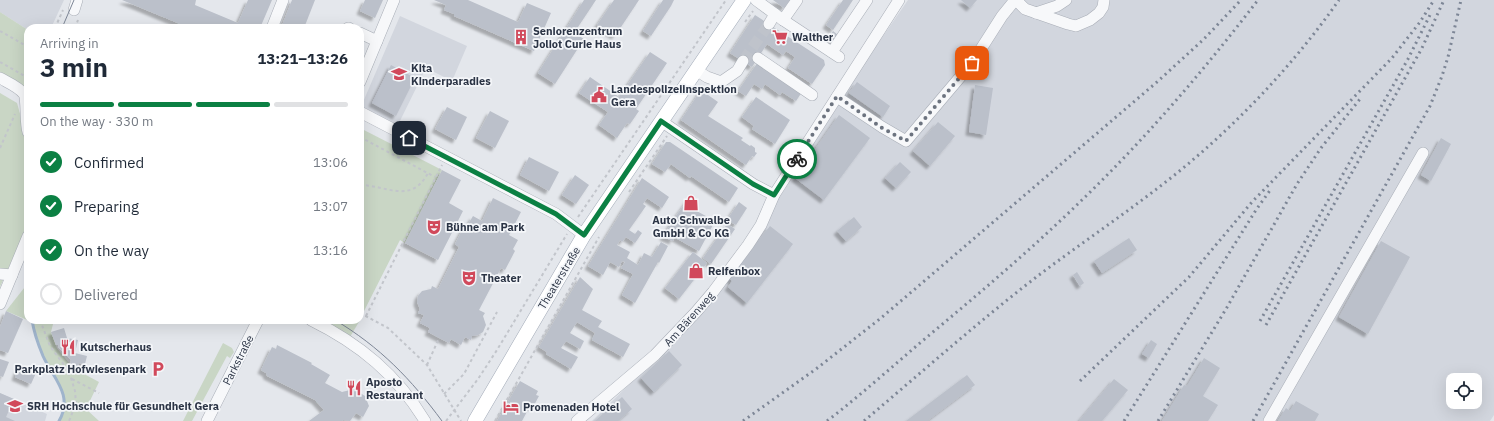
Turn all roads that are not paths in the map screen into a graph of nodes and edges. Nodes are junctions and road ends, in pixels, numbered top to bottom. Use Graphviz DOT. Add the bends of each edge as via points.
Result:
graph roads {
  1 [pos="283,0"];
  2 [pos="394,0"];
  3 [pos="744,0"];
  4 [pos="797,0"];
  5 [pos="867,0"];
  6 [pos="899,0"];
  7 [pos="1015,0"];
  8 [pos="1066,0"];
  9 [pos="1104,0"];
  10 [pos="757,1"];
  11 [pos="1036,13"];
  12 [pos="776,19"];
  13 [pos="274,24"];
  14 [pos="364,35"];
  15 [pos="377,41"];
  16 [pos="758,58"];
  17 [pos="743,61"];
  18 [pos="696,70"];
  19 [pos="364,72"];
  20 [pos="0,78"];
  21 [pos="24,95"];
  22 [pos="812,95"];
  23 [pos="837,96"];
  24 [pos="364,114"];
  25 [pos="667,125"];
  26 [pos="1423,154"];
  27 [pos="774,195"];
  28 [pos="584,235"];
  29 [pos="24,246"];
  30 [pos="0,274"];
  31 [pos="12,275"];
  32 [pos="0,304"];
  33 [pos="256,324"];
  34 [pos="320,324"];
  35 [pos="207,421"];
  36 [pos="425,421"];
  37 [pos="475,421"];
  38 [pos="577,421"];
  39 [pos="1269,421"];
  1 -- 13 [label="street"];
  2 -- 15 [label="street"];
  3 -- 18 [label="main road, Theaterstraße"];
  4 -- 12 [label="street"];
  5 -- 12 [label="street" via="835,54"];
  6 -- 23 [label="street, Am Bärenweg"];
  7 -- 11 [label="street" via="1025,9"];
  7 -- 23 [label="street" via="972,63 906,141 882,128"];
  8 -- 11 [label="street"];
  9 -- 11 [label="street" via="1099,14 1076,26"];
  10 -- 12 [label="street"];
  14 -- 15 [label="street"];
  15 -- 19 [label="street"];
  16 -- 22 [label="street"];
  17 -- 18 [label="street" via="736,71 721,82"];
  18 -- 25 [label="main road, Theaterstraße"];
  20 -- 21 [label="street"];
  23 -- 27 [label="street, Am Bärenweg"];
  24 -- 28 [label="street" via="547,209"];
  25 -- 27 [label="street" via="753,184"];
  25 -- 28 [label="main road, Theaterstraße"];
  26 -- 39 [label="street"];
  27 -- 38 [label="street, Am Bärenweg" via="761,225 714,292 655,355"];
  28 -- 37 [label="main road, Theaterstraße"];
  29 -- 31 [label="street"];
  30 -- 31 [label="street"];
  31 -- 32 [label="street"];
  33 -- 35 [label="street, Parkstraße"];
  34 -- 36 [label="street" via="371,356 394,378"];
}
